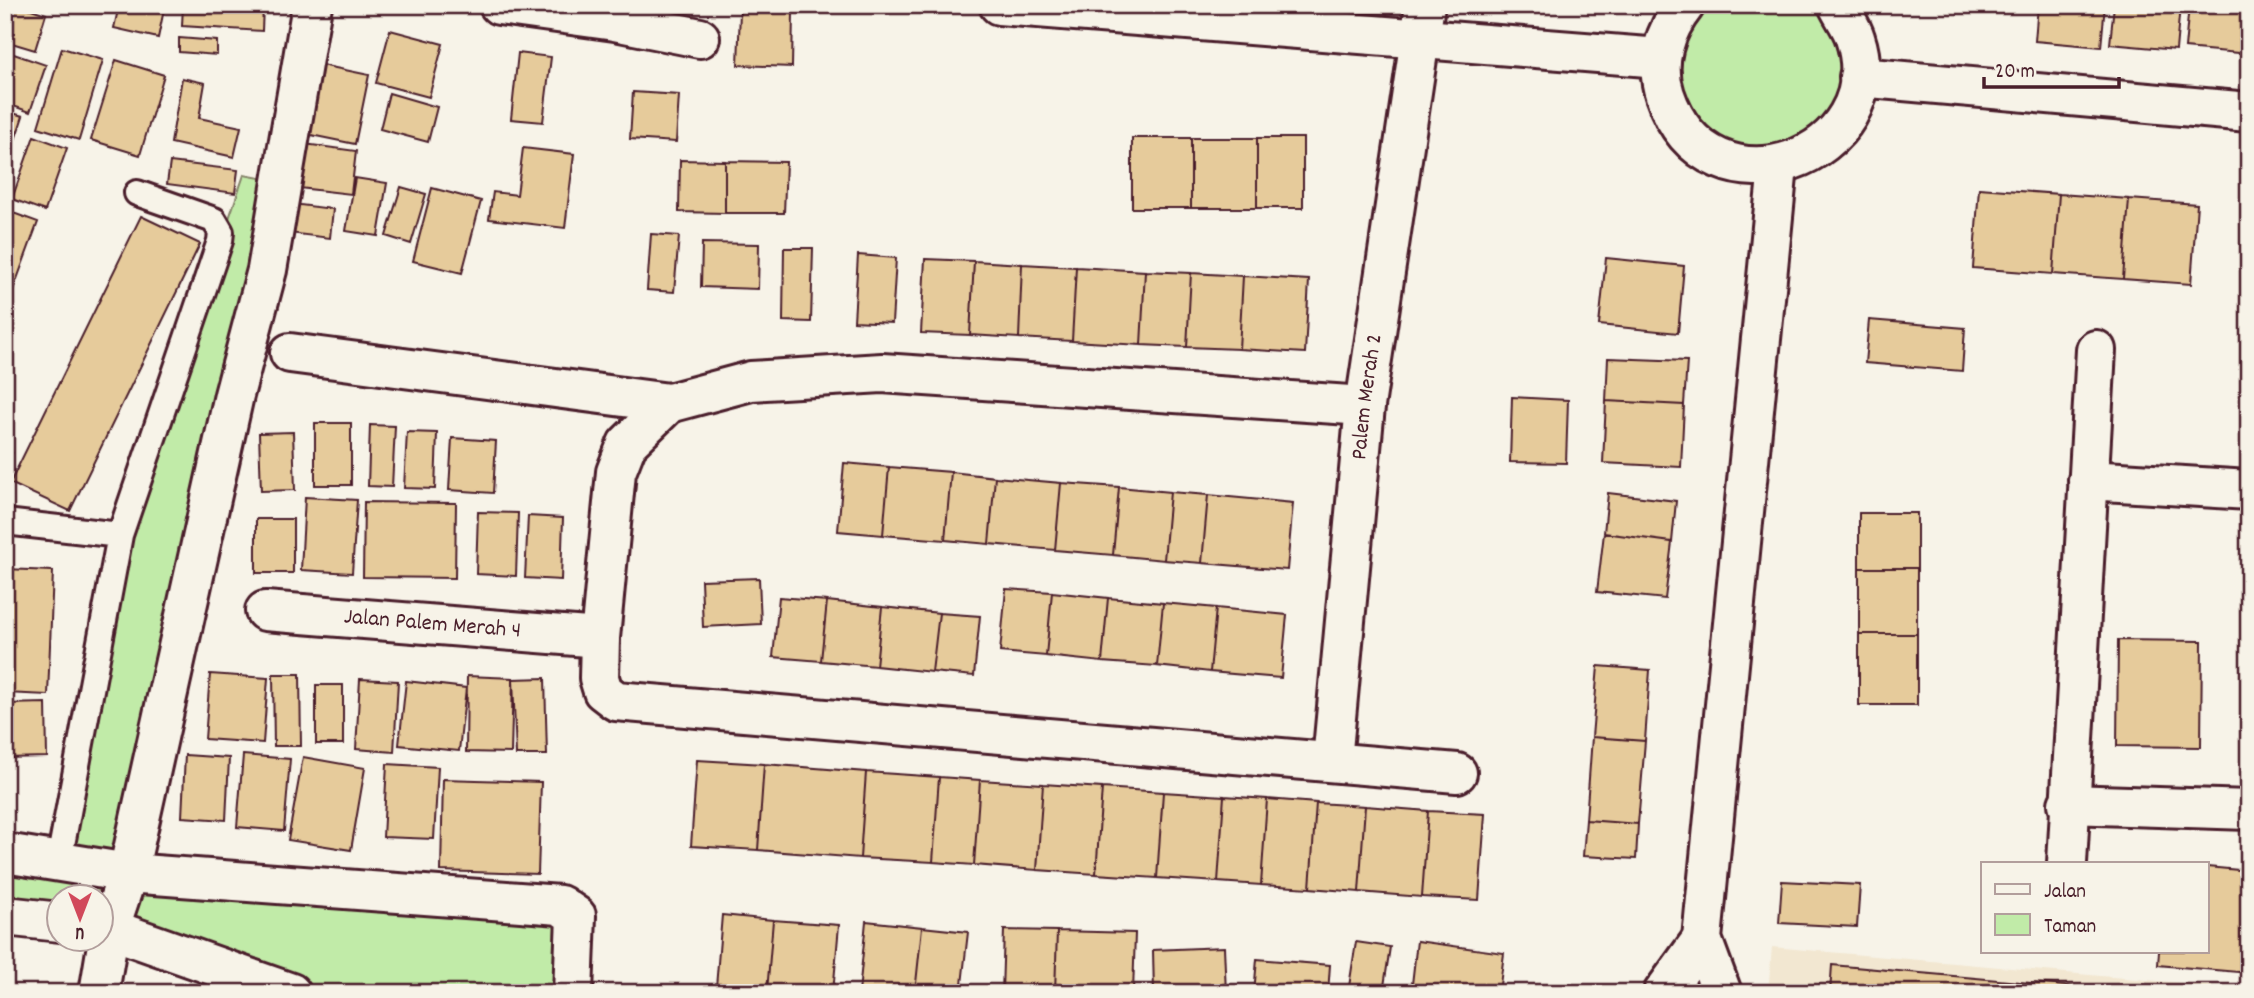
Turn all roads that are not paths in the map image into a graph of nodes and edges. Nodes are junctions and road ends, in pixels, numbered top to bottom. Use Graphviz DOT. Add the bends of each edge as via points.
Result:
graph roads {
  1 [pos="312,5"];
  2 [pos="499,5"];
  3 [pos="999,5"];
  4 [pos="1685,5"];
  5 [pos="1838,5"];
  6 [pos="616,13"];
  7 [pos="1424,21"];
  8 [pos="700,38"];
  9 [pos="1660,58"];
  10 [pos="1860,77"];
  11 [pos="2249,112"];
  12 [pos="1778,166"];
  13 [pos="137,193"];
  14 [pos="2096,350"];
  15 [pos="290,353"];
  16 [pos="668,403"];
  17 [pos="1365,405"];
  18 [pos="2088,480"];
  19 [pos="2249,491"];
  20 [pos="5,522"];
  21 [pos="120,535"];
  22 [pos="265,611"];
  23 [pos="600,638"];
  24 [pos="1332,761"];
  25 [pos="1457,773"];
  26 [pos="2068,804"];
  27 [pos="2249,810"];
  28 [pos="5,853"];
  29 [pos="59,861"];
  30 [pos="2067,862"];
  31 [pos="128,873"];
  32 [pos="116,902"];
  33 [pos="5,916"];
  34 [pos="46,920"];
  35 [pos="116,930"];
  36 [pos="1702,939"];
  37 [pos="103,953"];
  38 [pos="99,993"];
  39 [pos="291,993"];
  40 [pos="573,993"];
  41 [pos="1663,993"];
  42 [pos="1722,993"];
  1 -- 31 [label="street" via="267,270 234,395"];
  2 -- 6 [label="street"];
  3 -- 7 [label="street"];
  4 -- 9 [label="street" via="1672,21"];
  5 -- 10 [label="street" via="1856,38"];
  6 -- 8 [label="street"];
  7 -- 9 [label="street"];
  7 -- 17 [label="street, Palem Merah 2"];
  9 -- 12 [label="street" via="1661,84 1670,109 1702,149 1752,167"];
  10 -- 11 [label="street"];
  10 -- 12 [label="street" via="1851,109 1834,135 1809,155"];
  12 -- 36 [label="street"];
  13 -- 21 [label="lane" via="214,220 221,232"];
  14 -- 18 [label="street"];
  15 -- 16 [label="street"];
  16 -- 17 [label="street" via="751,381 883,373"];
  16 -- 23 [label="street" via="627,444 616,472"];
  17 -- 24 [label="street, Palem Merah 2"];
  18 -- 19 [label="street"];
  18 -- 26 [label="street"];
  20 -- 21 [label="lane"];
  21 -- 29 [label="lane"];
  22 -- 23 [label="street, Jalan Palem Merah 4"];
  23 -- 24 [label="street" via="599,678 603,691 616,701"];
  24 -- 25 [label="street"];
  26 -- 27 [label="street"];
  26 -- 30 [label="street"];
  28 -- 29 [label="street"];
  29 -- 31 [label="street"];
  31 -- 32 [label="street"];
  31 -- 40 [label="street" via="560,905 576,916"];
  33 -- 34 [label="street"];
  35 -- 39 [label="street"];
  36 -- 41 [label="street"];
  36 -- 42 [label="street"];
  37 -- 38 [label="street"];
}
